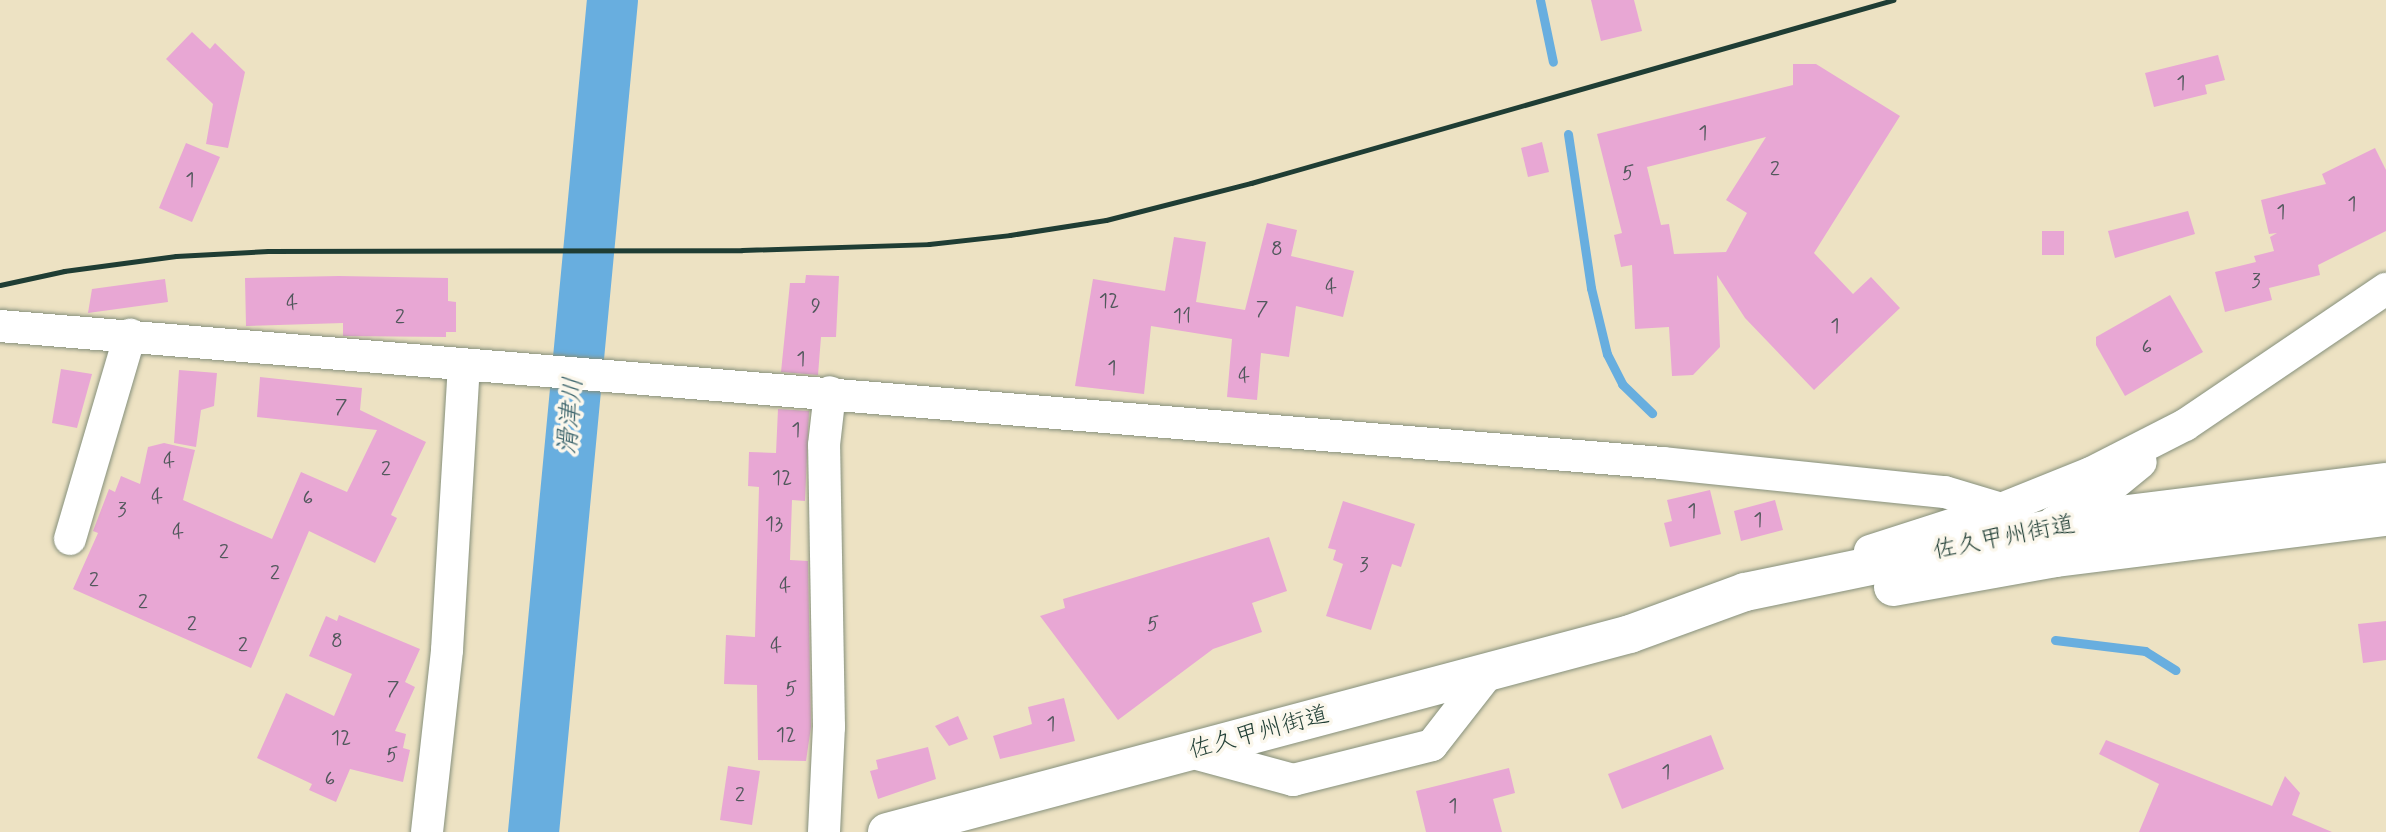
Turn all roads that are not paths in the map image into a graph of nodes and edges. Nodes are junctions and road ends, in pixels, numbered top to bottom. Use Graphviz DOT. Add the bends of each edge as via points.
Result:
graph roads {
  1 [pos="2386,289"];
  2 [pos="0,326"];
  3 [pos="130,335"];
  4 [pos="473,366"];
  5 [pos="830,392"];
  6 [pos="2185,425"];
  7 [pos="2386,482"];
  8 [pos="2001,509"];
  9 [pos="2386,517"];
  10 [pos="2043,528"];
  11 [pos="70,539"];
  12 [pos="1954,576"];
  13 [pos="1745,592"];
  14 [pos="1630,634"];
  15 [pos="1489,672"];
  16 [pos="1190,752"];
  17 [pos="427,832"];
  18 [pos="824,832"];
  19 [pos="887,832"];
  1 -- 6 [label="street"];
  2 -- 3 [label="street"];
  3 -- 4 [label="street"];
  3 -- 11 [label="street"];
  4 -- 5 [label="street"];
  4 -- 17 [label="street"];
  5 -- 8 [label="street" via="1813,477 1945,492"];
  5 -- 18 [label="street" via="824,445 829,727"];
  6 -- 8 [label="street" via="2091,473"];
  6 -- 10 [label="street" via="2102,494"];
  7 -- 10 [label="main road, 佐久甲州街道"];
  8 -- 13 [label="street"];
  9 -- 12 [label="main road, 佐久甲州街道" via="2054,558"];
  10 -- 12 [label="street"];
  10 -- 13 [label="main road, 佐久甲州街道"];
  12 -- 14 [label="main road, 佐久甲州街道" via="1754,616"];
  13 -- 14 [label="main road, 佐久甲州街道"];
  14 -- 15 [label="main road, 佐久甲州街道"];
  15 -- 16 [label="main road, 佐久甲州街道"];
  15 -- 16 [label="street" via="1432,745 1293,780"];
  16 -- 19 [label="main road, 佐久甲州街道"];
}
